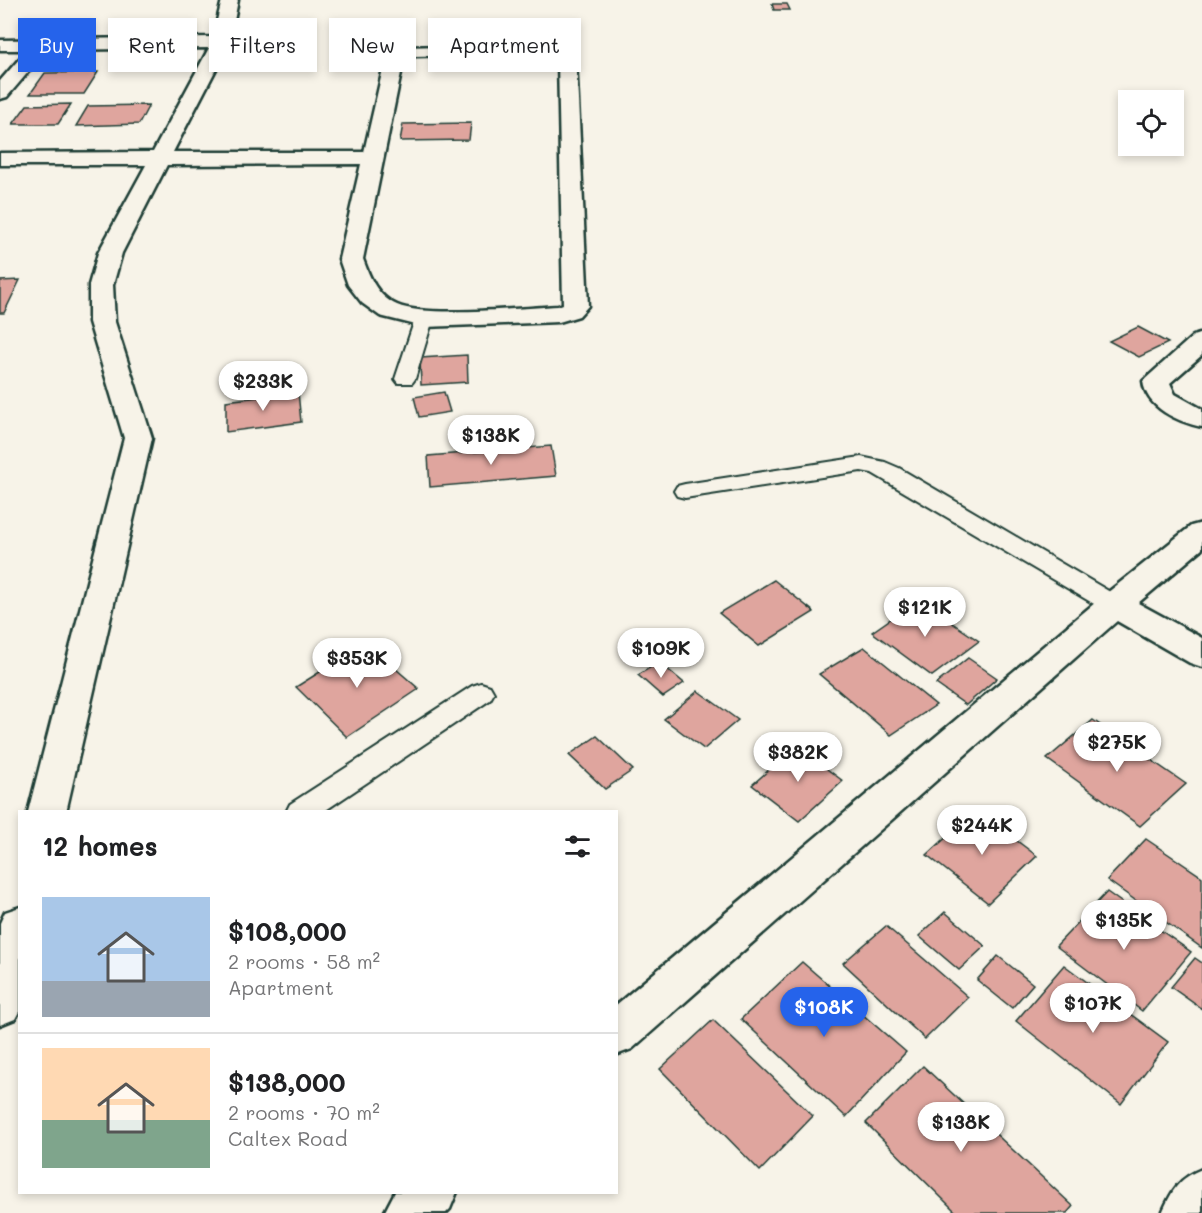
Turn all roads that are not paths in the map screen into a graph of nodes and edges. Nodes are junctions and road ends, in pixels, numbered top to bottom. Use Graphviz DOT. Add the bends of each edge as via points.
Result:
graph roads {
  1 [pos="230,0"];
  2 [pos="226,18"];
  3 [pos="209,42"];
  4 [pos="96,44"];
  5 [pos="0,45"];
  6 [pos="18,45"];
  7 [pos="209,64"];
  8 [pos="18,72"];
  9 [pos="0,93"];
  10 [pos="159,158"];
  11 [pos="374,158"];
  12 [pos="0,159"];
  13 [pos="424,319"];
  14 [pos="1202,341"];
  15 [pos="405,379"];
  16 [pos="1202,419"];
  17 [pos="685,491"];
  18 [pos="1202,533"];
  19 [pos="1114,605"];
  20 [pos="1202,654"];
  21 [pos="481,693"];
  22 [pos="47,810"];
  23 [pos="303,810"];
  24 [pos="18,933"];
  25 [pos="18,997"];
  26 [pos="0,1007"];
  27 [pos="618,1032"];
  28 [pos="1202,1193"];
  29 [pos="431,1194"];
  30 [pos="409,1213"];
  31 [pos="1187,1213"];
  1 -- 2 [label="street"];
  3 -- 4 [label="street"];
  5 -- 6 [label="street"];
  7 -- 10 [label="street"];
  8 -- 9 [label="street"];
  10 -- 11 [label="street"];
  10 -- 12 [label="street"];
  10 -- 22 [label="street" via="110,253 102,285 102,321 138,438"];
  11 -- 13 [label="street" via="351,259 360,285 371,298 389,311"];
  11 -- 13 [label="street" via="394,60 401,54 549,48 567,58 576,306 559,314"];
  13 -- 15 [label="lane"];
  14 -- 16 [label="street" via="1155,381 1161,398"];
  17 -- 19 [label="lane" via="861,464 877,467"];
  18 -- 19 [label="street"];
  19 -- 20 [label="street"];
  19 -- 27 [label="street"];
  21 -- 23 [label="lane"];
  24 -- 26 [label="street"];
  25 -- 26 [label="lane"];
  28 -- 31 [label="street"];
  29 -- 30 [label="street"];
}
